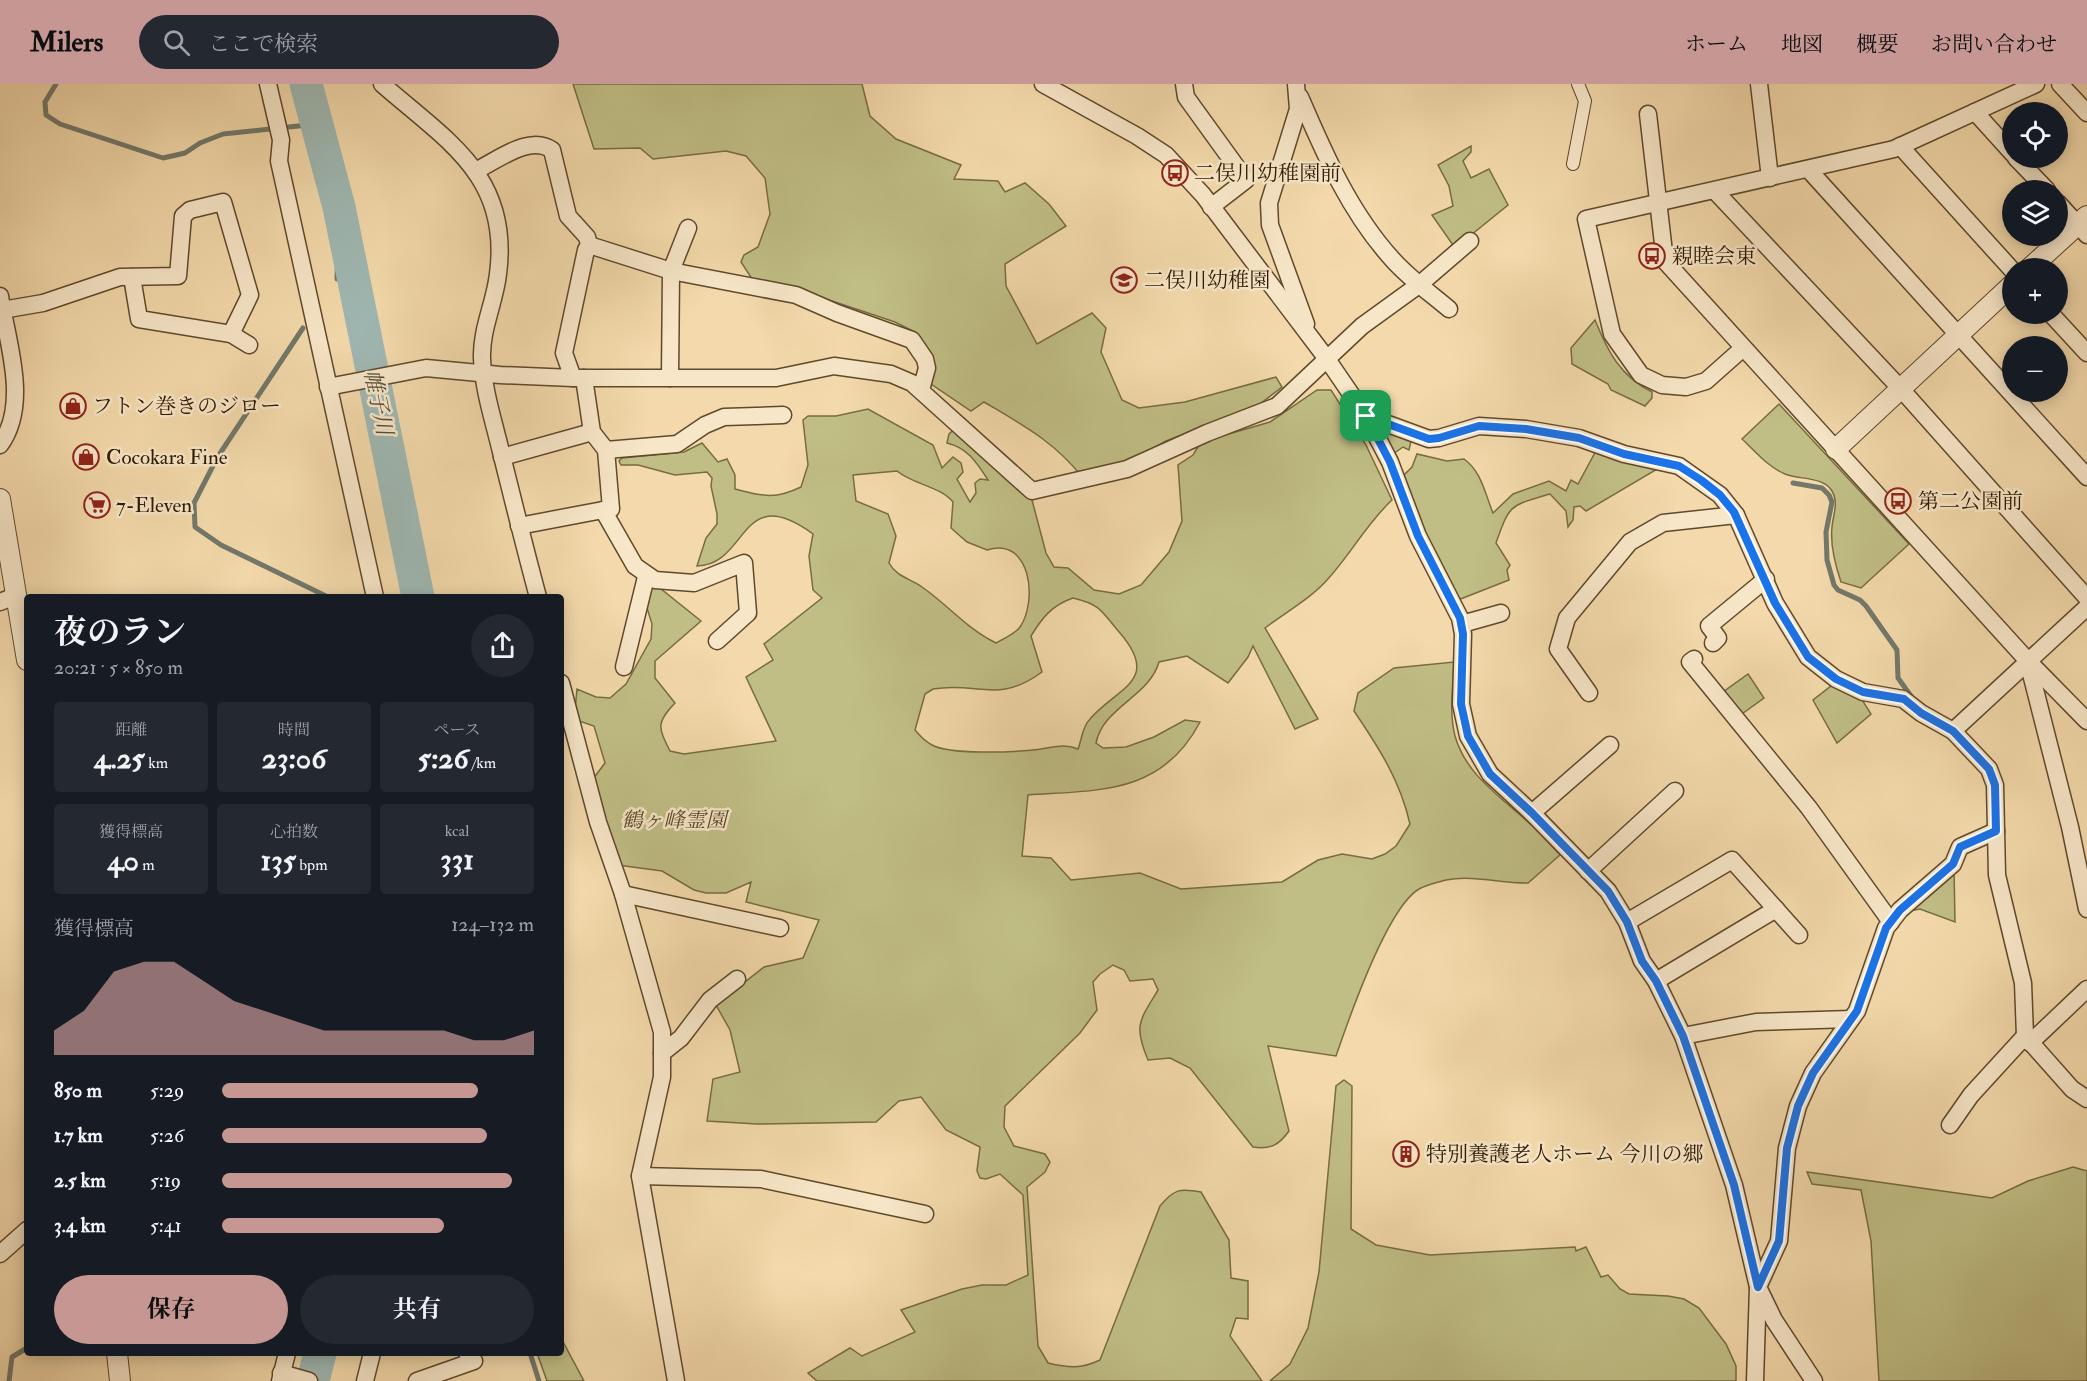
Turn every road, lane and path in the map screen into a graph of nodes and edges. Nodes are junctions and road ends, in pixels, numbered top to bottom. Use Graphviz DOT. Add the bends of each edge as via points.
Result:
graph roads {
  1 [pos="268,84"];
  2 [pos="382,84"];
  3 [pos="1043,84"];
  4 [pos="1184,84"];
  5 [pos="1578,84"];
  6 [pos="1759,84"];
  7 [pos="2036,84"];
  8 [pos="2060,84"];
  9 [pos="1297,88"];
  10 [pos="1975,112"];
  11 [pos="2087,113"];
  12 [pos="1648,114"];
  13 [pos="2002,142"];
  14 [pos="1900,146"];
  15 [pos="1573,164"];
  16 [pos="2026,168"];
  17 [pos="1808,169"];
  18 [pos="477,171"];
  19 [pos="1770,178"];
  20 [pos="2037,180"];
  21 [pos="1715,190"];
  22 [pos="1657,203"];
  23 [pos="1211,207"];
  24 [pos="2068,211"];
  25 [pos="2084,225"];
  26 [pos="688,228"];
  27 [pos="1470,241"];
  28 [pos="589,245"];
  29 [pos="2043,258"];
  30 [pos="2002,259"];
  31 [pos="671,271"];
  32 [pos="132,277"];
  33 [pos="1420,284"];
  34 [pos="2002,294"];
  35 [pos="1,303"];
  36 [pos="1449,309"];
  37 [pos="2060,324"];
  38 [pos="231,334"];
  39 [pos="1960,334"];
  40 [pos="1313,341"];
  41 [pos="249,345"];
  42 [pos="1742,350"];
  43 [pos="2087,353"];
  44 [pos="1327,358"];
  45 [pos="485,374"];
  46 [pos="578,378"];
  47 [pos="670,378"];
  48 [pos="335,386"];
  49 [pos="1901,388"];
  50 [pos="921,390"];
  51 [pos="783,415"];
  52 [pos="1366,416"];
  53 [pos="592,432"];
  54 [pos="0,445"];
  55 [pos="1836,449"];
  56 [pos="606,450"];
  57 [pos="502,457"];
  58 [pos="2087,477"];
  59 [pos="0,499"];
  60 [pos="603,510"];
  61 [pos="1736,515"];
  62 [pos="519,526"];
  63 [pos="646,577"];
  64 [pos="1766,579"];
  65 [pos="374,594"];
  66 [pos="537,594"];
  67 [pos="2087,598"];
  68 [pos="8,599"];
  69 [pos="2087,607"];
  70 [pos="1501,613"];
  71 [pos="1462,624"];
  72 [pos="24,626"];
  73 [pos="717,641"];
  74 [pos="1713,643"];
  75 [pos="1694,659"];
  76 [pos="2028,661"];
  77 [pos="624,667"];
  78 [pos="1589,693"];
  79 [pos="564,694"];
  80 [pos="2087,722"];
  81 [pos="1953,731"];
  82 [pos="1610,745"];
  83 [pos="1675,791"];
  84 [pos="1532,813"];
  85 [pos="2070,827"];
  86 [pos="2087,829"];
  87 [pos="1996,831"];
  88 [pos="1588,871"];
  89 [pos="623,894"];
  90 [pos="1776,909"];
  91 [pos="2087,909"];
  92 [pos="1627,922"];
  93 [pos="1891,922"];
  94 [pos="780,927"];
  95 [pos="1799,935"];
  96 [pos="737,979"];
  97 [pos="1656,981"];
  98 [pos="2087,989"];
  99 [pos="1851,1019"];
  100 [pos="1683,1036"];
  101 [pos="2028,1040"];
  102 [pos="662,1053"];
  103 [pos="2087,1099"];
  104 [pos="1950,1125"];
  105 [pos="640,1176"];
  106 [pos="925,1214"];
  107 [pos="24,1233"];
  108 [pos="0,1254"];
  109 [pos="1758,1287"];
  110 [pos="117,1356"];
  111 [pos="285,1356"];
  112 [pos="371,1356"];
  113 [pos="470,1356"];
  114 [pos="281,1377"];
  115 [pos="304,1380"];
  116 [pos="120,1381"];
  117 [pos="365,1381"];
  118 [pos="417,1381"];
  119 [pos="676,1381"];
  120 [pos="1755,1381"];
  121 [pos="1814,1381"];
  1 -- 48 [label="street" via="281,140 279,161"];
  2 -- 18 [label="street"];
  3 -- 23 [label="street" via="1166,155"];
  4 -- 23 [label="street" via="1186,97 1246,180"];
  5 -- 15 [label="street" via="1585,101"];
  6 -- 19 [label="street"];
  7 -- 10 [label="street"];
  8 -- 11 [label="street"];
  9 -- 33 [label="street" via="1330,168 1363,223 1394,262"];
  9 -- 40 [label="street" via="1299,109 1269,203 1270,225"];
  10 -- 13 [label="street"];
  10 -- 14 [label="street"];
  12 -- 22 [label="street"];
  14 -- 17 [label="street"];
  14 -- 30 [label="street"];
  16 -- 20 [label="street"];
  17 -- 19 [label="street"];
  17 -- 39 [label="street"];
  18 -- 28 [label="street" via="531,143 544,144 552,150 568,216 587,237"];
  18 -- 45 [label="street" via="497,214 501,239 498,276 484,333"];
  19 -- 21 [label="street"];
  21 -- 22 [label="street"];
  21 -- 49 [label="street"];
  22 -- 42 [label="street" via="1665,261"];
  22 -- 42 [label="street" via="1586,219 1612,334 1641,375 1662,385 1686,387 1706,381"];
  23 -- 40 [label="street"];
  24 -- 25 [label="street"];
  25 -- 29 [label="street"];
  26 -- 31 [label="street"];
  27 -- 33 [label="street"];
  28 -- 31 [label="street"];
  28 -- 46 [label="street" via="564,353"];
  31 -- 47 [label="street"];
  31 -- 50 [label="street" via="796,295 912,340 927,368"];
  32 -- 35 [label="street" via="43,303"];
  32 -- 38 [label="street" via="139,319"];
  32 -- 38 [label="street" via="178,276 183,216 190,210 223,202 250,295"];
  33 -- 36 [label="street"];
  33 -- 44 [label="street" via="1362,326"];
  34 -- 39 [label="street"];
  35 -- 54 [label="street" via="15,387 13,417"];
  37 -- 43 [label="street"];
  38 -- 41 [label="street"];
  39 -- 49 [label="street"];
  39 -- 58 [label="street"];
  40 -- 44 [label="street"];
  42 -- 55 [label="street"];
  44 -- 50 [label="street" via="1277,406 1255,417 1206,433 1127,469 1032,491"];
  44 -- 52 [label="street"];
  45 -- 46 [label="street"];
  45 -- 48 [label="street" via="426,368"];
  45 -- 57 [label="street"];
  46 -- 47 [label="street"];
  46 -- 53 [label="street"];
  47 -- 50 [label="street" via="776,378 834,366 891,374"];
  48 -- 65 [label="street"];
  49 -- 55 [label="street"];
  49 -- 67 [label="street"];
  51 -- 56 [label="street" via="724,417 677,444"];
  52 -- 61 [label="street" via="1429,439 1479,426 1579,438 1624,454 1679,466 1720,495"];
  52 -- 71 [label="street" via="1390,462 1418,536"];
  53 -- 56 [label="street"];
  53 -- 57 [label="street"];
  55 -- 76 [label="street"];
  56 -- 60 [label="street" via="611,509"];
  57 -- 62 [label="street"];
  59 -- 68 [label="street"];
  60 -- 62 [label="street"];
  60 -- 63 [label="street" via="635,566"];
  61 -- 64 [label="street"];
  61 -- 78 [label="street" via="1663,523 1630,542 1567,618 1558,649"];
  62 -- 66 [label="street"];
  63 -- 73 [label="street" via="694,583 744,563 748,613"];
  63 -- 77 [label="street"];
  64 -- 74 [label="street" via="1709,626 1718,638"];
  64 -- 81 [label="street" via="1808,657 1836,679 1863,692 1904,699"];
  68 -- 72 [label="street"];
  69 -- 76 [label="street"];
  70 -- 71 [label="street"];
  71 -- 84 [label="street" via="1461,704 1468,736 1490,774"];
  75 -- 93 [label="street" via="1690,662 1809,808"];
  76 -- 80 [label="street"];
  76 -- 81 [label="street"];
  76 -- 85 [label="street"];
  79 -- 89 [label="street" via="598,822"];
  81 -- 87 [label="street" via="1989,769 1995,785"];
  82 -- 84 [label="street"];
  83 -- 88 [label="street"];
  84 -- 88 [label="street"];
  85 -- 86 [label="street"];
  85 -- 91 [label="street"];
  87 -- 93 [label="street" via="1960,847 1953,864"];
  87 -- 101 [label="street" via="1997,875 2023,983"];
  88 -- 92 [label="street" via="1608,891"];
  89 -- 94 [label="street"];
  89 -- 102 [label="street" via="662,1032"];
  90 -- 92 [label="street" via="1732,860"];
  90 -- 95 [label="street"];
  90 -- 97 [label="street"];
  92 -- 97 [label="street" via="1642,961"];
  93 -- 99 [label="street"];
  96 -- 102 [label="street" via="710,1000 681,1038"];
  97 -- 100 [label="street"];
  98 -- 101 [label="street"];
  99 -- 100 [label="street" via="1756,1022"];
  99 -- 109 [label="street" via="1813,1073 1798,1106 1787,1148 1779,1241"];
  100 -- 109 [label="street" via="1734,1185"];
  101 -- 103 [label="street" via="2072,1089"];
  101 -- 104 [label="street" via="1971,1095"];
  102 -- 105 [label="street" via="658,1099"];
  105 -- 106 [label="street" via="760,1179"];
  105 -- 119 [label="street"];
  107 -- 108 [label="street"];
  109 -- 120 [label="street"];
  109 -- 121 [label="street" via="1774,1320"];
  110 -- 116 [label="street"];
  111 -- 114 [label="street"];
  112 -- 117 [label="street"];
  113 -- 118 [label="street" via="474,1361"];
  114 -- 115 [label="street"];
}
